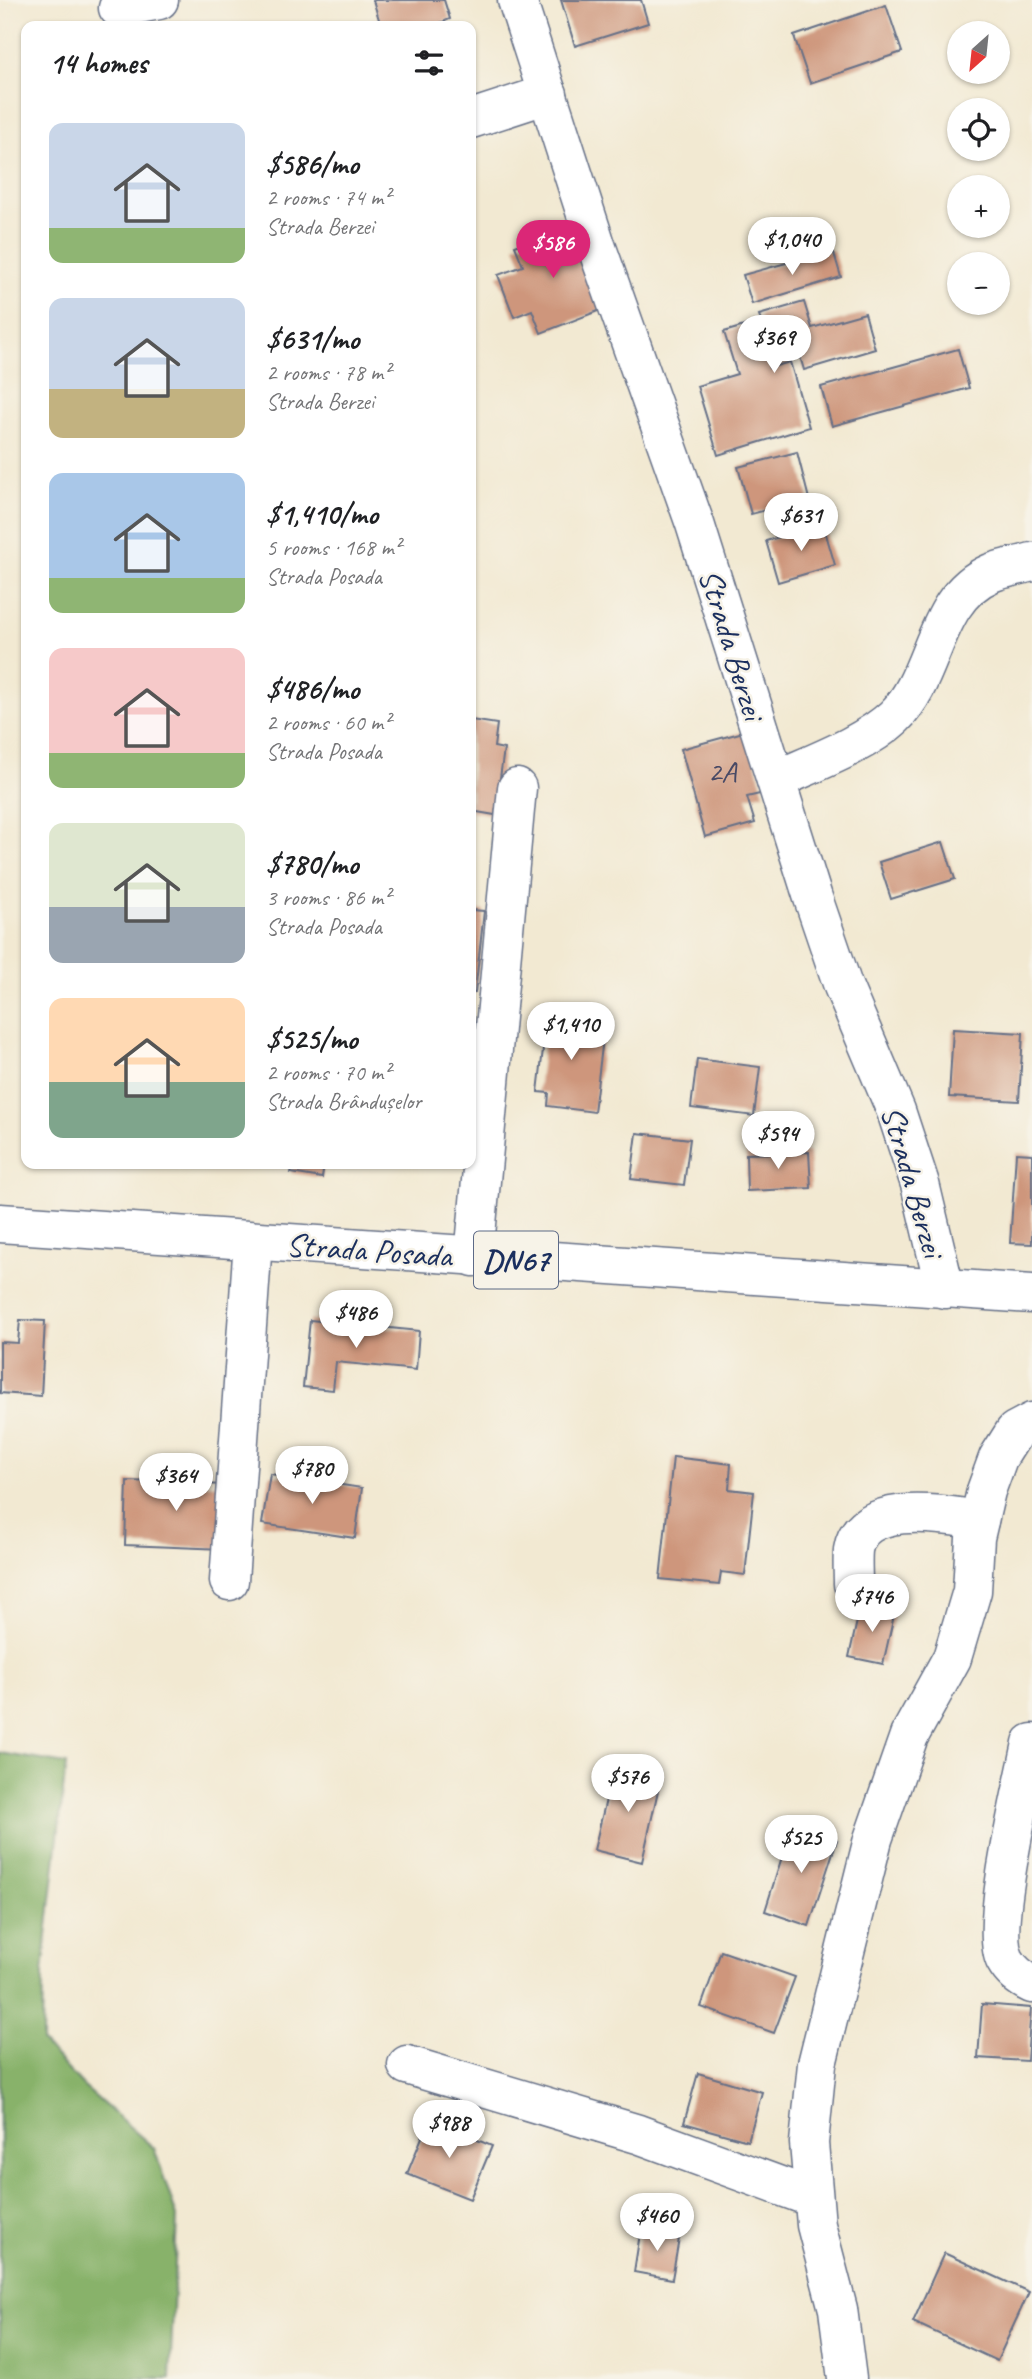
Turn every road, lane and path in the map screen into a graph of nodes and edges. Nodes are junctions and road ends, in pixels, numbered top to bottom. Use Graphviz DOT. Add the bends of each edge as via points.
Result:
graph roads {
  1 [pos="159,0"];
  2 [pos="517,0"];
  3 [pos="118,8"];
  4 [pos="548,94"];
  5 [pos="476,117"];
  6 [pos="1032,562"];
  7 [pos="776,780"];
  8 [pos="517,788"];
  9 [pos="0,1223"];
  10 [pos="253,1241"];
  11 [pos="474,1256"];
  12 [pos="944,1289"];
  13 [pos="1032,1294"];
  14 [pos="1032,1422"];
  15 [pos="979,1520"];
  16 [pos="229,1581"];
  17 [pos="853,1584"];
  18 [pos="1032,1743"];
  19 [pos="1028,1792"];
  20 [pos="1032,1984"];
  21 [pos="407,2064"];
  22 [pos="813,2198"];
  23 [pos="847,2379"];
  1 -- 3 [label="street"];
  2 -- 4 [label="street, Strada Berzei"];
  4 -- 5 [label="street"];
  4 -- 7 [label="street, Strada Berzei" via="695,524"];
  6 -- 7 [label="street" via="989,574 953,603 919,682 894,717 847,748"];
  7 -- 12 [label="street, Strada Berzei" via="844,986 896,1111 920,1184"];
  8 -- 11 [label="street"];
  9 -- 10 [label="street, Strada Posada / DN67"];
  10 -- 11 [label="street, Strada Posada / DN67"];
  10 -- 16 [label="street"];
  11 -- 12 [label="street, Strada Posada / DN67"];
  12 -- 13 [label="street, Strada Posada / DN67"];
  14 -- 15 [label="street" via="1015,1431 998,1458"];
  15 -- 17 [label="street" via="922,1511 893,1515 865,1527 853,1548"];
  15 -- 22 [label="street" via="972,1591 952,1658 909,1736 873,1839 842,1961 817,2064 809,2143"];
  18 -- 19 [label="street"];
  19 -- 20 [label="street" via="999,1922 1004,1958 1019,1978"];
  21 -- 22 [label="street" via="638,2134"];
  22 -- 23 [label="street" via="838,2309"];
}
